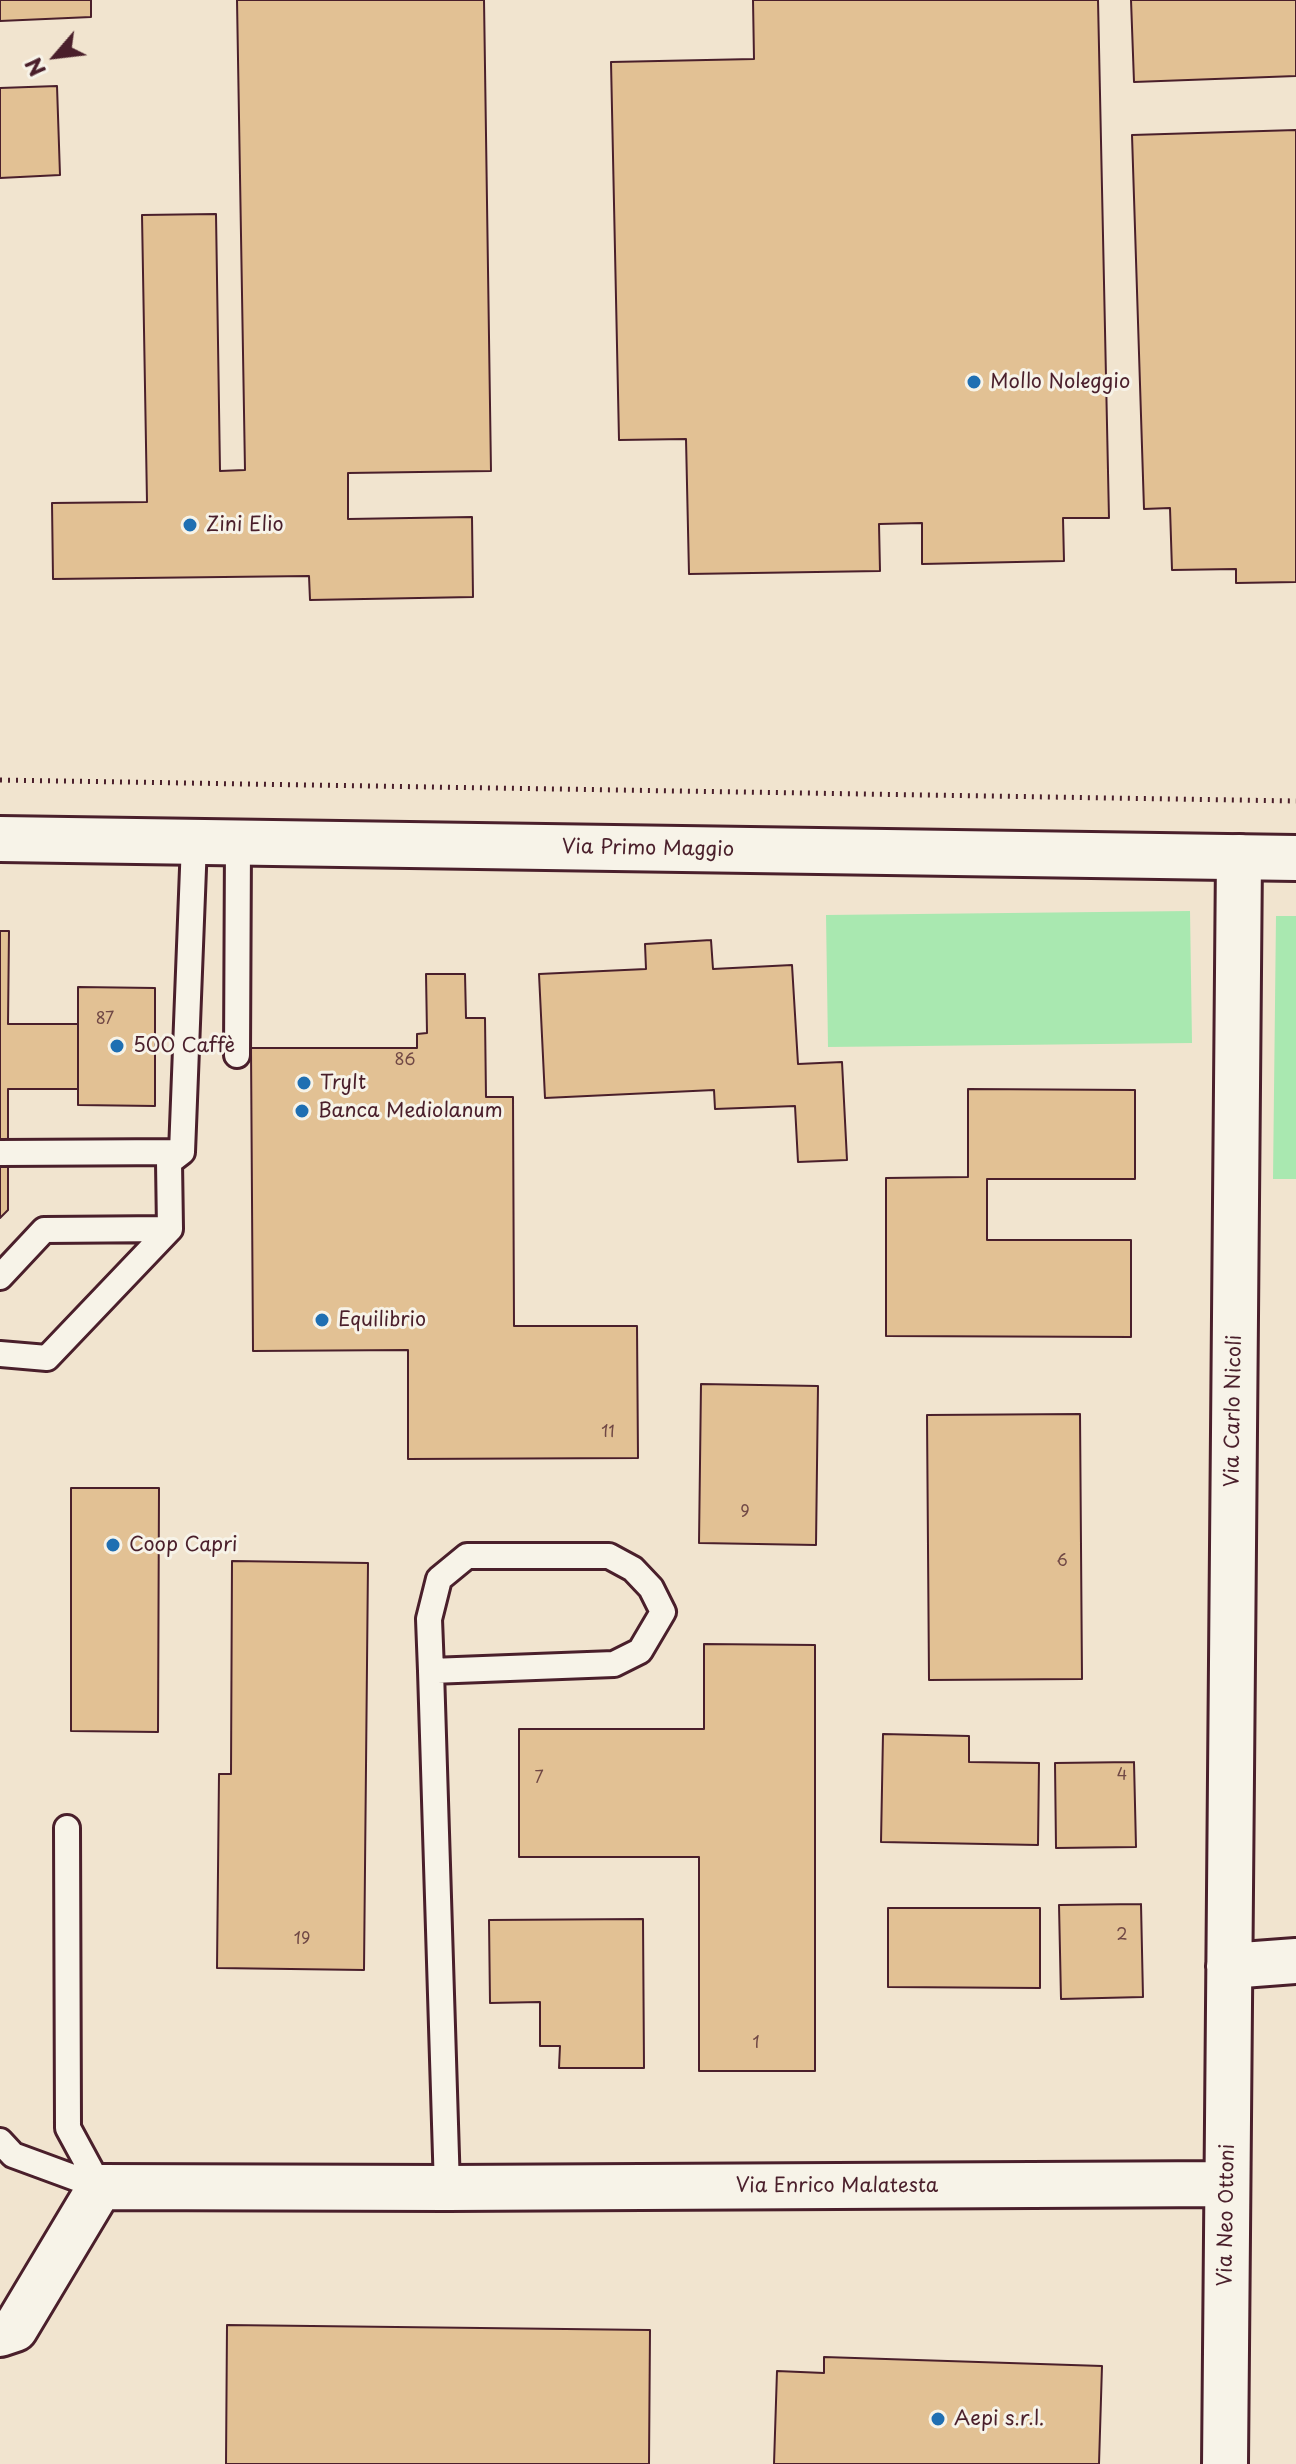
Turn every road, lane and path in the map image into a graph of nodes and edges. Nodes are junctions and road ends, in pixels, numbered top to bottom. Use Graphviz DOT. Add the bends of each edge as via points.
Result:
graph roads {
  1 [pos="0,780"];
  2 [pos="1296,801"];
  3 [pos="0,839"];
  4 [pos="194,843"];
  5 [pos="238,843"];
  6 [pos="1239,857"];
  7 [pos="1296,858"];
  8 [pos="237,1055"];
  9 [pos="182,1152"];
  10 [pos="0,1153"];
  11 [pos="170,1229"];
  12 [pos="0,1277"];
  13 [pos="0,1354"];
  14 [pos="431,1671"];
  15 [pos="67,1828"];
  16 [pos="1296,1961"];
  17 [pos="1229,1966"];
  18 [pos="0,2141"];
  19 [pos="1227,2184"];
  20 [pos="100,2187"];
  21 [pos="447,2188"];
  22 [pos="0,2334"];
  23 [pos="1225,2464"];
  1 -- 2 [label="path"];
  3 -- 4 [label="street, Via Primo Maggio"];
  4 -- 5 [label="street, Via Primo Maggio"];
  4 -- 9 [label="lane"];
  5 -- 6 [label="street, Via Primo Maggio"];
  5 -- 8 [label="lane"];
  6 -- 7 [label="street, Via Primo Maggio"];
  6 -- 17 [label="street, Via Carlo Nicoli"];
  9 -- 10 [label="lane"];
  9 -- 11 [label="lane" via="169,1162"];
  11 -- 12 [label="lane" via="44,1230"];
  11 -- 13 [label="lane" via="47,1358"];
  14 -- 14 [label="lane" via="429,1619 439,1579 467,1556 609,1556 633,1569 663,1612 640,1651 614,1664"];
  14 -- 21 [label="lane"];
  15 -- 20 [label="lane" via="68,2128"];
  16 -- 17 [label="street"];
  17 -- 19 [label="street, Via Neo Ottoni"];
  18 -- 20 [label="lane" via="13,2155"];
  19 -- 21 [label="street, Via Enrico Malatesta"];
  19 -- 23 [label="street, Via Neo Ottoni"];
  20 -- 21 [label="street, Via Enrico Malatesta"];
  20 -- 22 [label="street" via="15,2329"];
}
